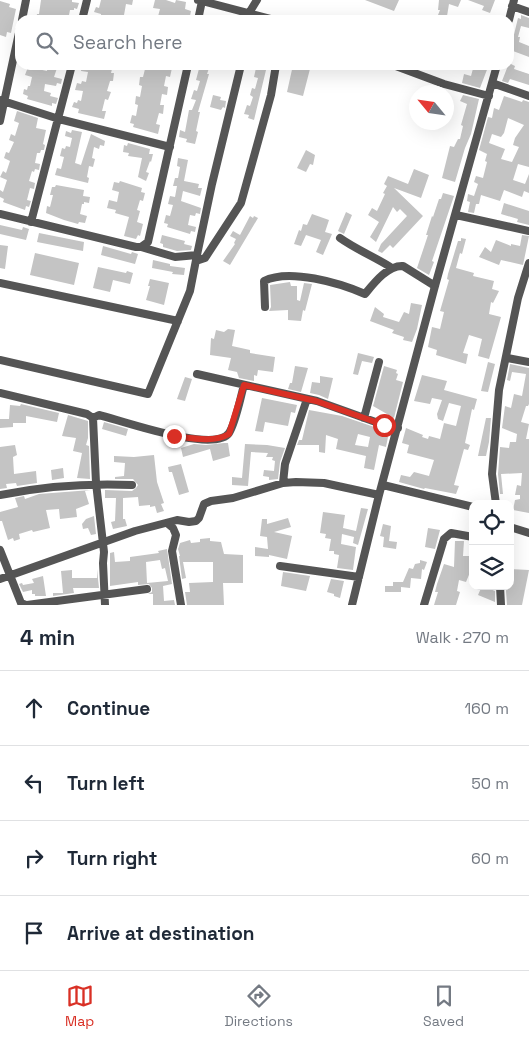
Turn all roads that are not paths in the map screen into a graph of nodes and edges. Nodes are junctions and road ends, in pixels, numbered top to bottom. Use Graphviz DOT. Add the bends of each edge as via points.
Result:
graph roads {
  1 [pos="26,0"];
  2 [pos="87,0"];
  3 [pos="200,0"];
  4 [pos="256,0"];
  5 [pos="513,3"];
  6 [pos="529,12"];
  7 [pos="23,15"];
  8 [pos="83,15"];
  9 [pos="198,15"];
  10 [pos="248,15"];
  11 [pos="251,15"];
  12 [pos="15,48"];
  13 [pos="71,70"];
  14 [pos="187,70"];
  15 [pos="240,70"];
  16 [pos="275,70"];
  17 [pos="406,70"];
  18 [pos="496,70"];
  19 [pos="492,83"];
  20 [pos="489,96"];
  21 [pos="529,96"];
  22 [pos="2,101"];
  23 [pos="59,119"];
  24 [pos="0,122"];
  25 [pos="170,147"];
  26 [pos="0,214"];
  27 [pos="456,215"];
  28 [pos="31,222"];
  29 [pos="529,231"];
  30 [pos="340,238"];
  31 [pos="140,247"];
  32 [pos="196,258"];
  33 [pos="529,263"];
  34 [pos="392,268"];
  35 [pos="0,283"];
  36 [pos="435,286"];
  37 [pos="265,307"];
  38 [pos="178,321"];
  39 [pos="507,358"];
  40 [pos="0,360"];
  41 [pos="379,362"];
  42 [pos="529,362"];
  43 [pos="197,374"];
  44 [pos="244,385"];
  45 [pos="0,393"];
  46 [pos="307,399"];
  47 [pos="92,418"];
  48 [pos="364,418"];
  49 [pos="398,428"];
  50 [pos="283,483"];
  51 [pos="96,484"];
  52 [pos="132,485"];
  53 [pos="383,485"];
  54 [pos="0,495"];
  55 [pos="380,495"];
  56 [pos="495,500"];
  57 [pos="469,506"];
  58 [pos="166,523"];
  59 [pos="514,527"];
  60 [pos="529,533"];
  61 [pos="469,536"];
  62 [pos="102,542"];
  63 [pos="0,550"];
  64 [pos="280,566"];
  65 [pos="10,576"];
  66 [pos="359,577"];
  67 [pos="0,579"];
  68 [pos="147,589"];
  69 [pos="500,590"];
  70 [pos="104,594"];
  71 [pos="23,604"];
  72 [pos="105,605"];
  73 [pos="181,605"];
  74 [pos="352,605"];
  75 [pos="424,605"];
  76 [pos="501,605"];
  1 -- 7 [label="street"];
  2 -- 8 [label="street"];
  3 -- 9 [label="street"];
  3 -- 10 [label="street"];
  4 -- 11 [label="street"];
  5 -- 6 [label="street"];
  12 -- 22 [label="street"];
  13 -- 23 [label="street"];
  14 -- 25 [label="street"];
  15 -- 32 [label="street"];
  16 -- 32 [label="street" via="241,203 205,258"];
  17 -- 20 [label="street"];
  18 -- 19 [label="street"];
  19 -- 20 [label="street"];
  19 -- 21 [label="street"];
  20 -- 27 [label="street"];
  22 -- 23 [label="street"];
  22 -- 24 [label="street"];
  23 -- 25 [label="street"];
  23 -- 28 [label="street"];
  25 -- 31 [label="street" via="148,242"];
  26 -- 28 [label="street"];
  27 -- 29 [label="street"];
  27 -- 36 [label="street"];
  28 -- 31 [label="street"];
  30 -- 34 [label="street"];
  31 -- 32 [label="street"];
  32 -- 38 [label="street" via="190,291"];
  33 -- 39 [label="street" via="518,298"];
  34 -- 36 [label="street" via="403,266"];
  34 -- 37 [label="street" via="365,294 310,277 269,278 264,281"];
  35 -- 38 [label="street"];
  36 -- 49 [label="street"];
  38 -- 40 [label="street" via="148,394"];
  39 -- 42 [label="street"];
  39 -- 56 [label="street" via="499,390 493,459"];
  41 -- 48 [label="street"];
  43 -- 44 [label="street"];
  44 -- 46 [label="street"];
  44 -- 47 [label="street" via="229,434 224,437 174,436 100,415"];
  45 -- 47 [label="street" via="87,414"];
  46 -- 48 [label="street"];
  46 -- 50 [label="street" via="285,464"];
  47 -- 51 [label="street"];
  48 -- 49 [label="street"];
  49 -- 53 [label="street"];
  50 -- 55 [label="street" via="324,482"];
  50 -- 58 [label="street" via="204,504 196,521"];
  51 -- 52 [label="street"];
  51 -- 54 [label="street" via="65,485"];
  51 -- 62 [label="street"];
  53 -- 55 [label="street"];
  53 -- 57 [label="street"];
  55 -- 66 [label="street"];
  58 -- 62 [label="street"];
  58 -- 73 [label="street" via="176,535 172,551"];
  59 -- 60 [label="street"];
  61 -- 75 [label="street" via="451,533 444,539"];
  62 -- 65 [label="street"];
  62 -- 70 [label="street"];
  63 -- 65 [label="street"];
  64 -- 66 [label="street"];
  65 -- 67 [label="street"];
  65 -- 71 [label="street"];
  66 -- 74 [label="street"];
  68 -- 70 [label="street"];
  69 -- 76 [label="street"];
  70 -- 71 [label="street"];
  70 -- 72 [label="street"];
}
